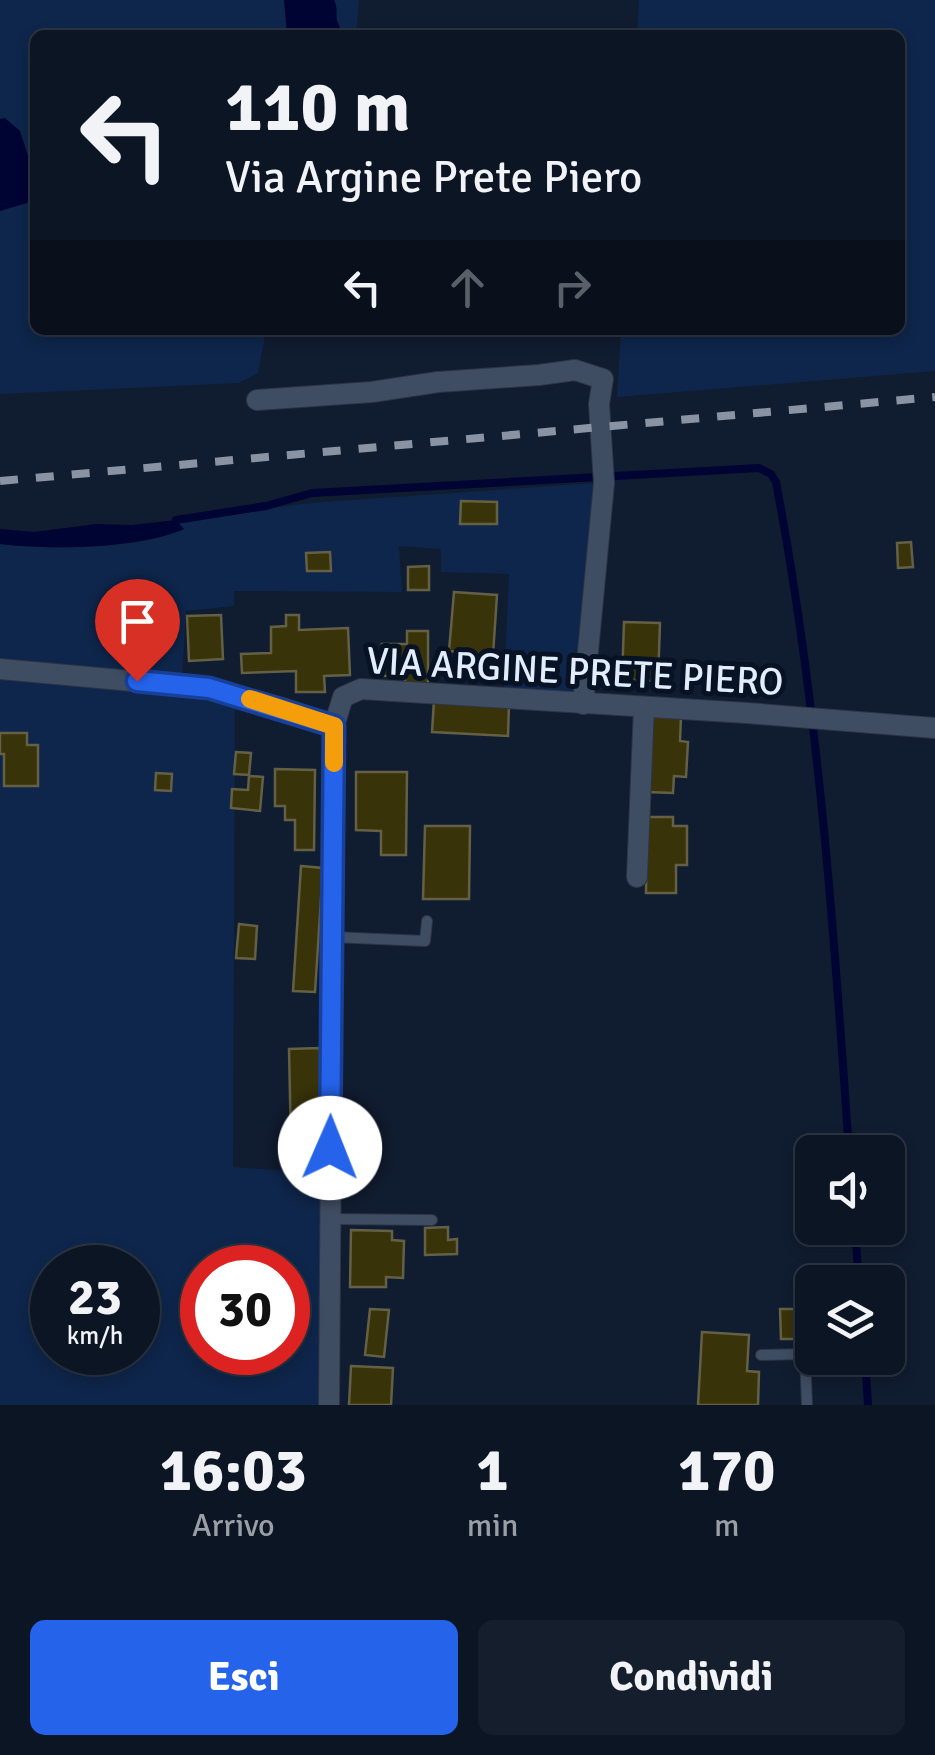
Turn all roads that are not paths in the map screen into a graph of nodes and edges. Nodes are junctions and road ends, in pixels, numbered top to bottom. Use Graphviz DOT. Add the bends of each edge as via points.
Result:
graph roads {
  1 [pos="256,400"];
  2 [pos="0,668"];
  3 [pos="584,704"];
  4 [pos="644,707"];
  5 [pos="334,726"];
  6 [pos="935,728"];
  7 [pos="637,877"];
  8 [pos="427,921"];
  9 [pos="332,937"];
  10 [pos="330,1219"];
  11 [pos="432,1220"];
  12 [pos="761,1354"];
  13 [pos="328,1405"];
  14 [pos="807,1405"];
  1 -- 3 [label="street" via="575,370 603,379 603,474"];
  2 -- 5 [label="street, VIA ARGINE PRETE PIERO" via="209,688"];
  3 -- 4 [label="street, VIA ARGINE PRETE PIERO"];
  3 -- 5 [label="street, VIA ARGINE PRETE PIERO" via="361,690 344,697"];
  4 -- 6 [label="street, VIA ARGINE PRETE PIERO"];
  4 -- 7 [label="street"];
  5 -- 9 [label="street"];
  8 -- 9 [label="lane" via="425,941"];
  9 -- 10 [label="street"];
  10 -- 11 [label="lane"];
  10 -- 13 [label="street"];
  12 -- 14 [label="lane" via="805,1354"];
}
